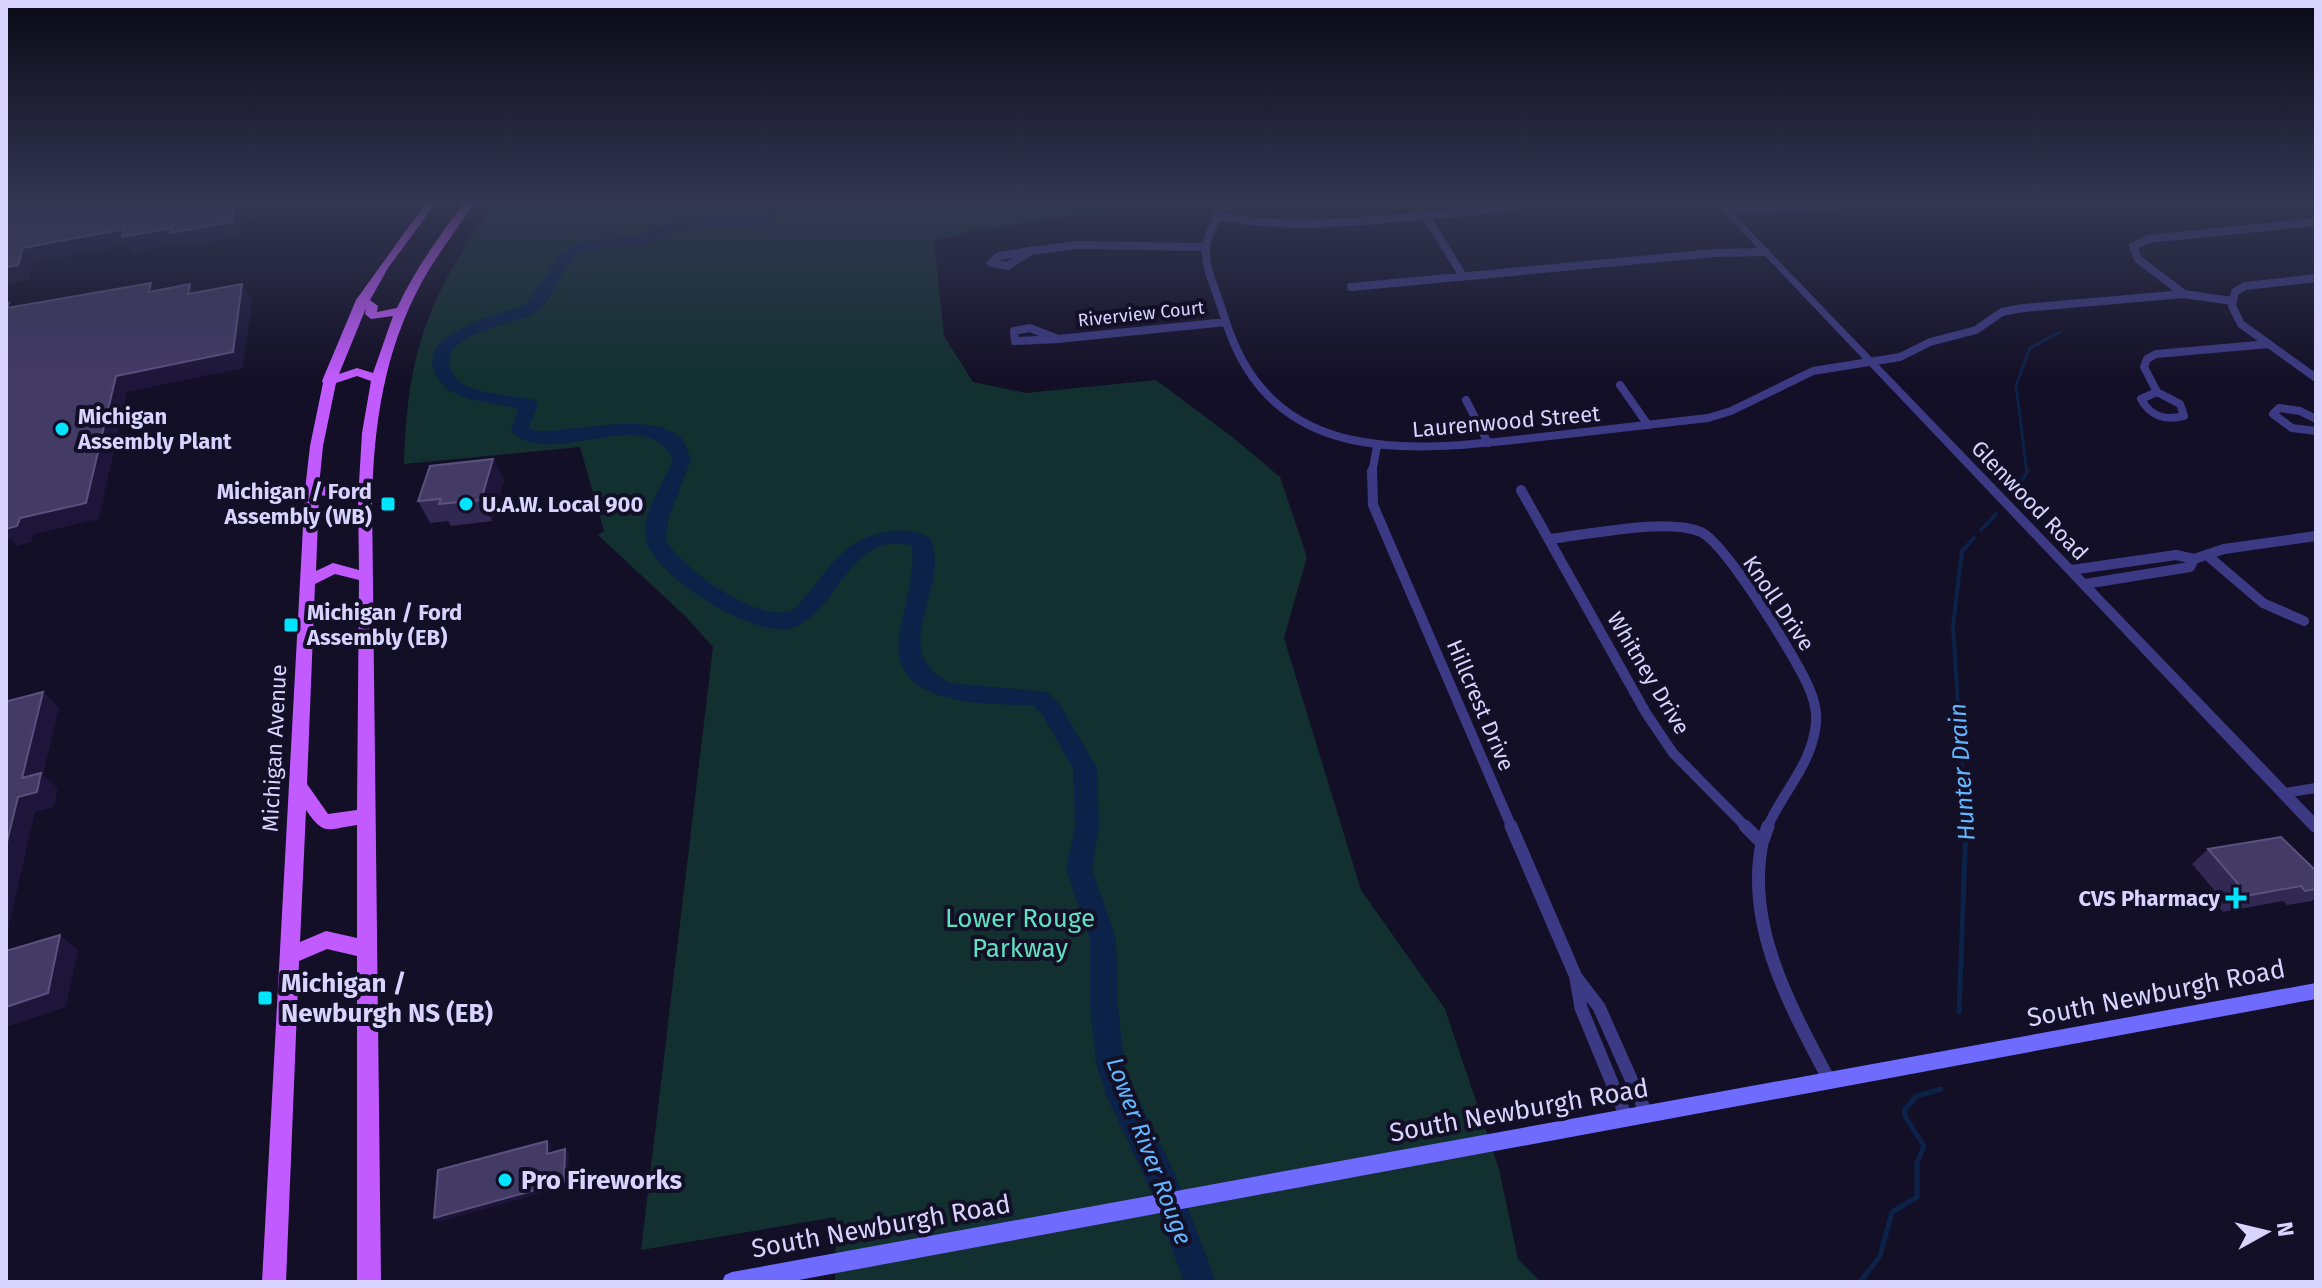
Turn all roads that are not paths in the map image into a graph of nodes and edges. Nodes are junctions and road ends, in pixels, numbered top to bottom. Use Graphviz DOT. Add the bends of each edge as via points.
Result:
graph roads {
  1 [pos="385,260"];
  2 [pos="428,260"];
  3 [pos="994,260"];
  4 [pos="1017,260"];
  5 [pos="1205,260"];
  6 [pos="1453,260"];
  7 [pos="1636,260"];
  8 [pos="1774,260"];
  9 [pos="2139,260"];
  10 [pos="1463,276"];
  11 [pos="2316,278"];
  12 [pos="1351,287"];
  13 [pos="2184,294"];
  14 [pos="362,300"];
  15 [pos="2232,301"];
  16 [pos="400,311"];
  17 [pos="1226,322"];
  18 [pos="1059,339"];
  19 [pos="2269,344"];
  20 [pos="1870,361"];
  21 [pos="2316,378"];
  22 [pos="378,379"];
  23 [pos="328,381"];
  24 [pos="1620,385"];
  25 [pos="2157,392"];
  26 [pos="1466,400"];
  27 [pos="2316,419"];
  28 [pos="1648,425"];
  29 [pos="2316,431"];
  30 [pos="1488,443"];
  31 [pos="1377,446"];
  32 [pos="367,484"];
  33 [pos="312,490"];
  34 [pos="1521,490"];
  35 [pos="2316,536"];
  36 [pos="1549,539"];
  37 [pos="2208,556"];
  38 [pos="2194,559"];
  39 [pos="2135,561"];
  40 [pos="2071,570"];
  41 [pos="2149,575"];
  42 [pos="367,577"];
  43 [pos="309,581"];
  44 [pos="2085,584"];
  45 [pos="2304,621"];
  46 [pos="298,786"];
  47 [pos="2316,788"];
  48 [pos="2284,793"];
  49 [pos="366,816"];
  50 [pos="2316,827"];
  51 [pos="1762,843"];
  52 [pos="366,949"];
  53 [pos="289,956"];
  54 [pos="1576,977"];
  55 [pos="2316,991"];
  56 [pos="1830,1082"];
  57 [pos="1647,1115"];
  58 [pos="1627,1119"];
  59 [pos="274,1282"];
  60 [pos="369,1282"];
  61 [pos="732,1282"];
  1 -- 14 [label="main road, Michigan Avenue"];
  2 -- 16 [label="main road"];
  3 -- 4 [label="street" via="991,263 999,268"];
  5 -- 17 [label="street, Laurenwood Street"];
  6 -- 10 [label="street"];
  7 -- 10 [label="street"];
  8 -- 20 [label="street, Glenwood Road"];
  9 -- 13 [label="street"];
  10 -- 12 [label="street"];
  11 -- 15 [label="street" via="2245,286"];
  13 -- 15 [label="street, Laurenwood Street"];
  13 -- 20 [label="street, Laurenwood Street" via="2002,312 1965,334 1930,342 1900,357"];
  14 -- 16 [label="main road" via="375,316"];
  14 -- 23 [label="main road, Michigan Avenue"];
  15 -- 19 [label="street" via="2236,319"];
  16 -- 22 [label="main road"];
  17 -- 18 [label="street, Riverview Court"];
  17 -- 31 [label="street, Laurenwood Street" via="1244,368 1273,398 1316,427"];
  18 -- 18 [label="street, Riverview Court" via="1021,342 1011,337 1026,328"];
  19 -- 21 [label="street"];
  19 -- 25 [label="street" via="2156,354 2144,367"];
  20 -- 28 [label="street, Laurenwood Street" via="1813,371 1722,415"];
  20 -- 40 [label="street, Glenwood Road"];
  22 -- 23 [label="main road" via="357,372"];
  22 -- 32 [label="main road"];
  23 -- 33 [label="main road, Michigan Avenue"];
  24 -- 28 [label="street"];
  25 -- 25 [label="street" via="2180,404 2184,416 2167,418 2147,410 2141,399"];
  26 -- 30 [label="street"];
  27 -- 29 [label="street" via="2292,409 2279,408 2273,414 2290,428"];
  28 -- 30 [label="street, Laurenwood Street"];
  30 -- 31 [label="street, Laurenwood Street" via="1427,449"];
  31 -- 54 [label="street, Hillcrest Drive" via="1370,481 1373,505"];
  32 -- 33 [label="main road" via="341,495"];
  32 -- 42 [label="main road"];
  33 -- 43 [label="main road, Michigan Avenue"];
  34 -- 36 [label="street, Whitney Drive"];
  35 -- 37 [label="street"];
  36 -- 51 [label="street, Whitney Drive" via="1673,753"];
  36 -- 51 [label="street, Knoll Drive" via="1674,525 1703,533 1723,555 1801,670 1816,706 1804,766 1765,829"];
  37 -- 38 [label="street"];
  37 -- 45 [label="street" via="2263,603"];
  38 -- 39 [label="street" via="2176,555"];
  38 -- 41 [label="street" via="2190,567"];
  39 -- 40 [label="street"];
  39 -- 41 [label="street"];
  40 -- 44 [label="street, Glenwood Road"];
  41 -- 44 [label="street"];
  42 -- 43 [label="main road" via="333,568"];
  42 -- 49 [label="main road"];
  43 -- 46 [label="main road, Michigan Avenue"];
  44 -- 48 [label="street, Glenwood Road"];
  46 -- 49 [label="main road" via="324,822"];
  46 -- 53 [label="main road, Michigan Avenue"];
  47 -- 48 [label="street"];
  48 -- 50 [label="street, Glenwood Road"];
  49 -- 52 [label="main road"];
  51 -- 56 [label="street" via="1759,892 1770,953"];
  52 -- 53 [label="main road" via="326,940"];
  52 -- 60 [label="main road"];
  53 -- 59 [label="main road, Michigan Avenue"];
  54 -- 57 [label="street, Hillcrest Drive" via="1599,1007"];
  54 -- 58 [label="street, Hillcrest Drive" via="1581,1008"];
  55 -- 56 [label="main road, South Newburgh Road"];
  56 -- 57 [label="main road, South Newburgh Road"];
  57 -- 58 [label="main road, South Newburgh Road"];
  58 -- 61 [label="main road, South Newburgh Road"];
}
